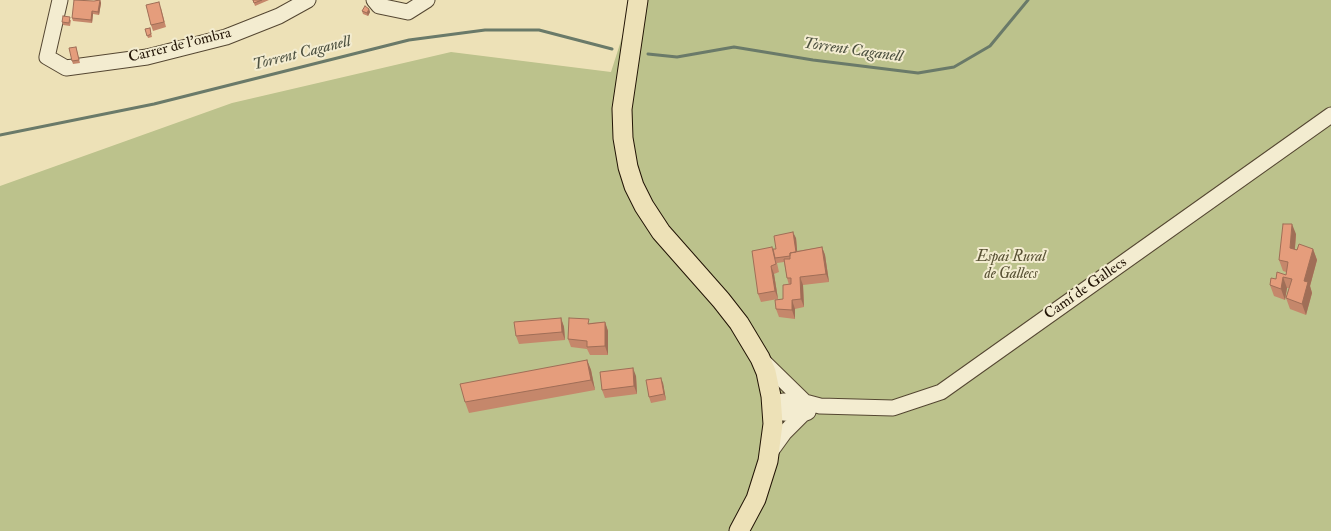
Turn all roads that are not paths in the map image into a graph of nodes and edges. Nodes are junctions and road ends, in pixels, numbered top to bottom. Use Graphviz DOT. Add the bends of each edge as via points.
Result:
graph roads {
  1 [pos="60,0"];
  2 [pos="308,0"];
  3 [pos="374,0"];
  4 [pos="427,0"];
  5 [pos="638,0"];
  6 [pos="1331,115"];
  7 [pos="760,358"];
  8 [pos="804,408"];
  9 [pos="773,409"];
  10 [pos="771,451"];
  11 [pos="739,531"];
  1 -- 2 [label="street, Carrer de l'ombra" via="47,57 66,68 147,57 226,37 279,16"];
  3 -- 4 [label="street" via="379,6 408,12"];
  5 -- 7 [label="main road" via="622,109 623,138 634,186 661,232 722,300"];
  6 -- 8 [label="street, Camí de Gallecs" via="941,392 893,408"];
  7 -- 8 [label="street, Camí de Gallecs"];
  7 -- 9 [label="main road"];
  8 -- 9 [label="street, Camí de Gallecs" via="783,401"];
  8 -- 10 [label="street"];
  9 -- 10 [label="main road"];
  10 -- 11 [label="main road" via="761,486"];
}
